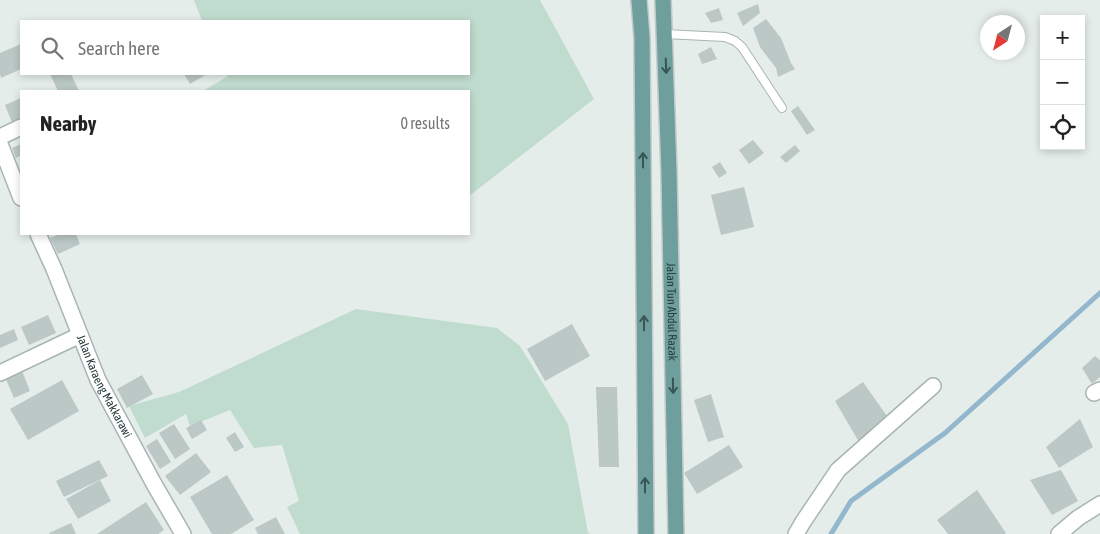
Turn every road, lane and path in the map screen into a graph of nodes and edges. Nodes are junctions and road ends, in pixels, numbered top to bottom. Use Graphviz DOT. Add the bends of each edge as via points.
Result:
graph roads {
  1 [pos="639,0"];
  2 [pos="664,0"];
  3 [pos="665,34"];
  4 [pos="782,108"];
  5 [pos="20,127"];
  6 [pos="0,137"];
  7 [pos="0,144"];
  8 [pos="20,195"];
  9 [pos="38,235"];
  10 [pos="80,335"];
  11 [pos="0,373"];
  12 [pos="933,386"];
  13 [pos="1100,504"];
  14 [pos="183,534"];
  15 [pos="646,534"];
  16 [pos="676,534"];
  17 [pos="796,534"];
  18 [pos="1058,534"];
  15 -- 1 [label="main road, one-way"];
  2 -- 3 [label="main road, Jalan Tun Abdul Razak"];
  3 -- 4 [label="lane" via="725,37 735,41"];
  3 -- 16 [label="main road, Jalan Tun Abdul Razak, one-way"];
  5 -- 6 [label="street"];
  7 -- 8 [label="street"];
  9 -- 10 [label="street, Jalan Karaeng Makkarawi"];
  10 -- 11 [label="street"];
  10 -- 14 [label="street, Jalan Karaeng Makkarawi" via="98,380"];
  12 -- 17 [label="street" via="838,470"];
  13 -- 18 [label="street"];
}
